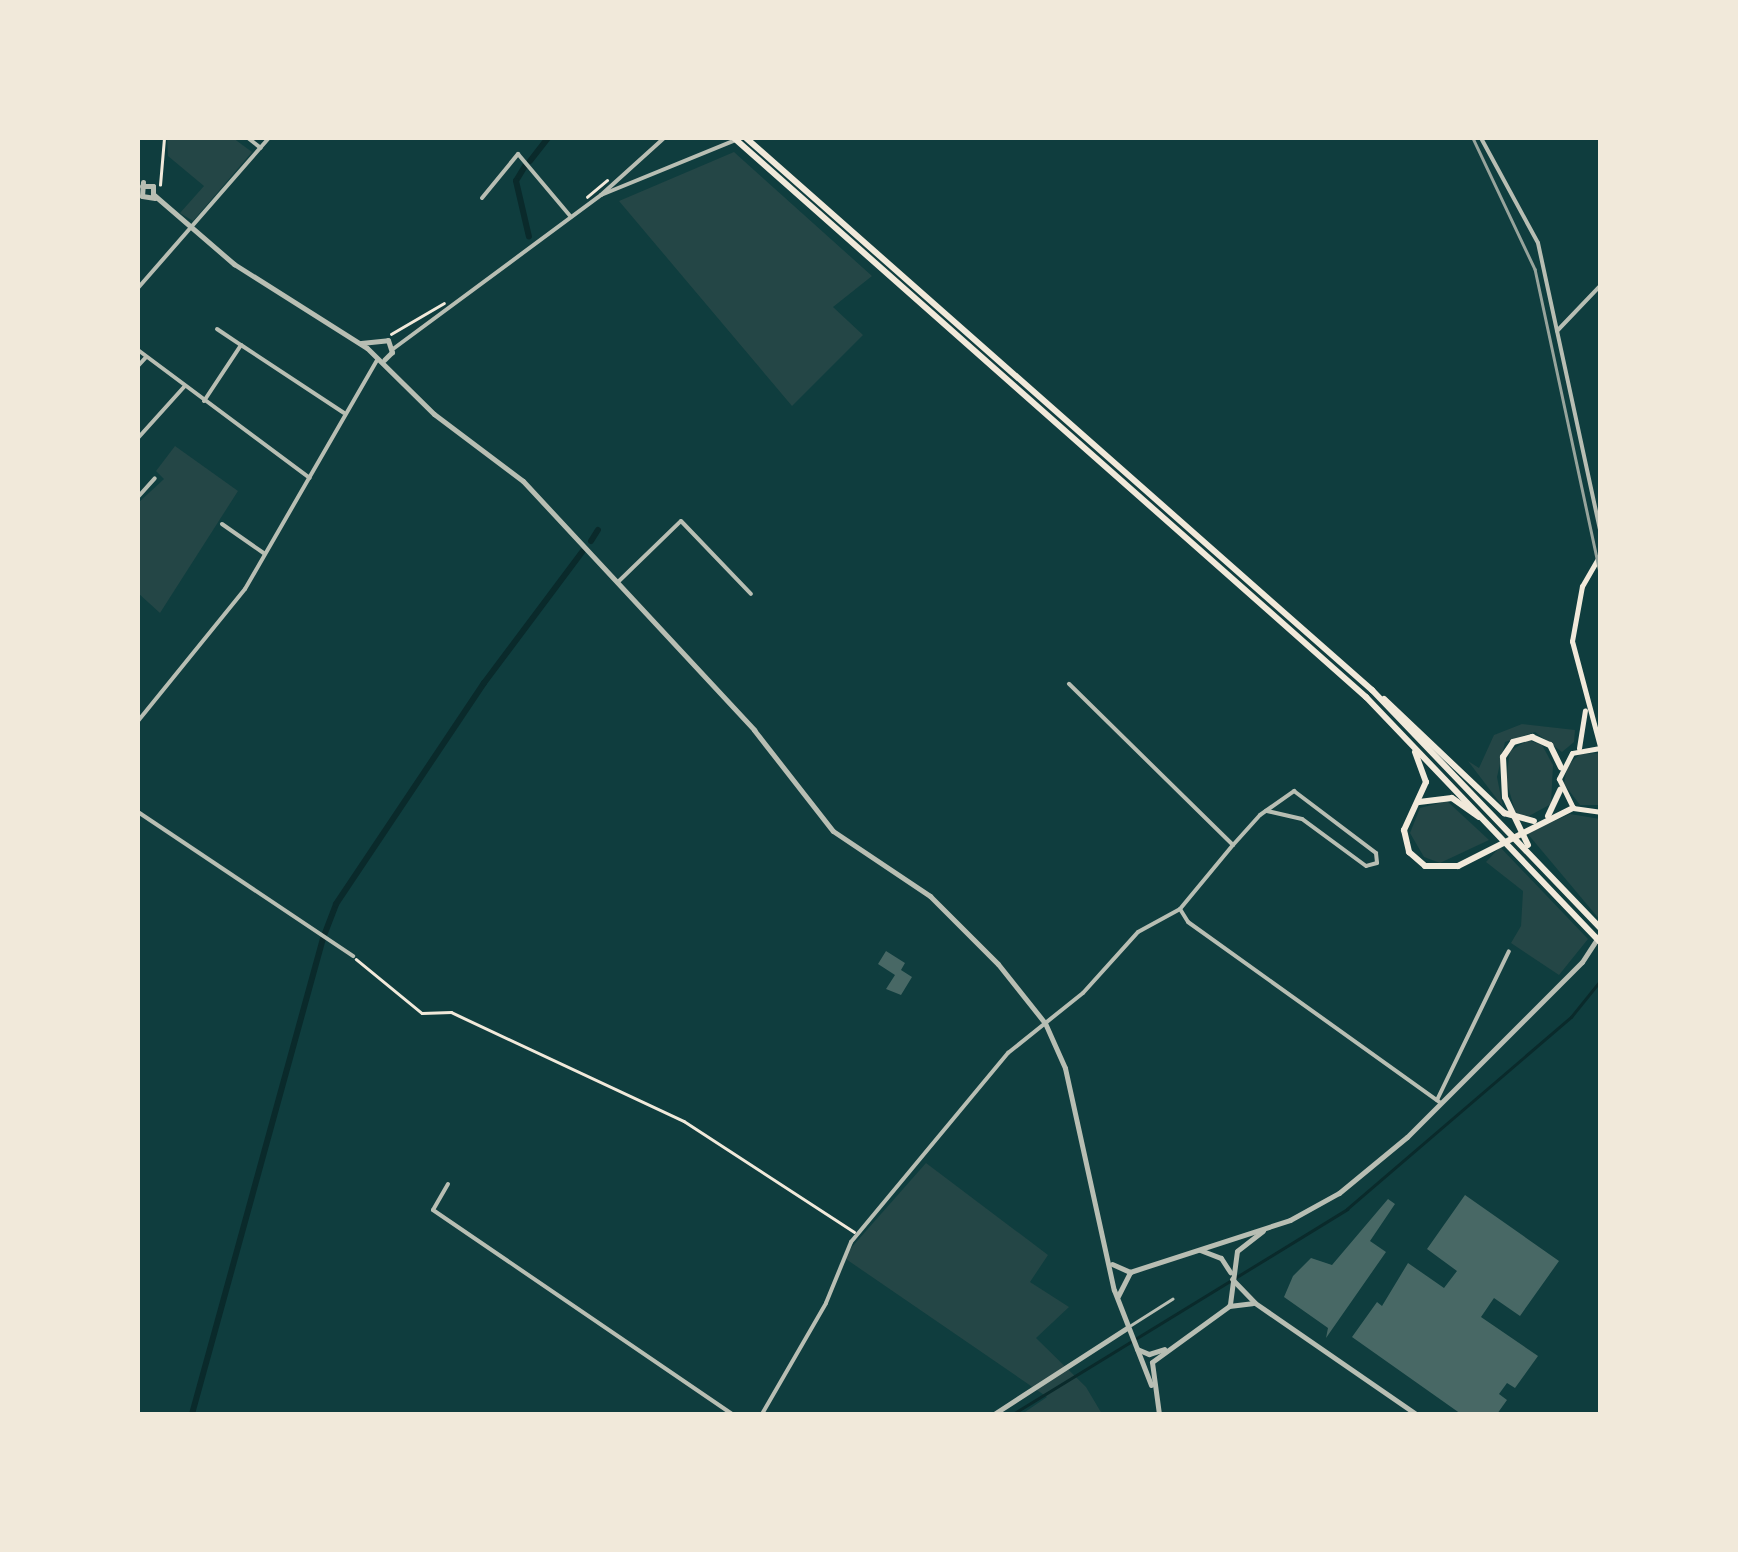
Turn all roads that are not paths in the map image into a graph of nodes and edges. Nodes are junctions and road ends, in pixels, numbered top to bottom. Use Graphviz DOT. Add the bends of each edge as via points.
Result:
graph roads {
  1 [pos="248,138"];
  2 [pos="269,138"];
  3 [pos="664,138"];
  4 [pos="740,138"];
  5 [pos="1482,138"];
  6 [pos="261,148"];
  7 [pos="138,175"];
  8 [pos="144,184"];
  9 [pos="601,195"];
  10 [pos="155,197"];
  11 [pos="140,198"];
  12 [pos="482,198"];
  13 [pos="571,218"];
  14 [pos="190,232"];
  15 [pos="1600,286"];
  16 [pos="138,288"];
  17 [pos="217,329"];
  18 [pos="1557,331"];
  19 [pos="410,332"];
  20 [pos="381,339"];
  21 [pos="358,342"];
  22 [pos="241,346"];
  23 [pos="138,350"];
  24 [pos="392,352"];
  25 [pos="146,357"];
  26 [pos="377,358"];
  27 [pos="138,366"];
  28 [pos="398,375"];
  29 [pos="184,387"];
  30 [pos="204,401"];
  31 [pos="344,413"];
  32 [pos="138,438"];
  33 [pos="155,478"];
  34 [pos="310,478"];
  35 [pos="138,496"];
  36 [pos="222,524"];
  37 [pos="1600,530"];
  38 [pos="265,554"];
  39 [pos="1600,555"];
  40 [pos="618,582"];
  41 [pos="751,594"];
  42 [pos="1069,684"];
  43 [pos="1372,690"];
  44 [pos="1586,707"];
  45 [pos="138,721"];
  46 [pos="1405,738"];
  47 [pos="1600,747"];
  48 [pos="1578,750"];
  49 [pos="1561,768"];
  50 [pos="1560,790"];
  51 [pos="1418,802"];
  52 [pos="1573,808"];
  53 [pos="1474,810"];
  54 [pos="138,812"];
  55 [pos="1266,812"];
  56 [pos="1600,813"];
  57 [pos="1544,819"];
  58 [pos="1233,845"];
  59 [pos="1534,855"];
  60 [pos="1180,908"];
  61 [pos="1600,931"];
  62 [pos="1600,942"];
  63 [pos="1509,950"];
  64 [pos="353,956"];
  65 [pos="1045,1024"];
  66 [pos="1439,1102"];
  67 [pos="448,1184"];
  68 [pos="1270,1226"];
  69 [pos="1106,1250"];
  70 [pos="1197,1250"];
  71 [pos="1130,1272"];
  72 [pos="1231,1272"];
  73 [pos="1236,1289"];
  74 [pos="1172,1298"];
  75 [pos="1117,1299"];
  76 [pos="1255,1304"];
  77 [pos="1228,1306"];
  78 [pos="1127,1328"];
  79 [pos="1167,1348"];
  80 [pos="1137,1350"];
  81 [pos="1151,1385"];
  82 [pos="732,1414"];
  83 [pos="762,1414"];
  84 [pos="994,1414"];
  85 [pos="1159,1414"];
  86 [pos="1416,1414"];
  1 -- 6 [label="street"];
  2 -- 6 [label="street"];
  3 -- 9 [label="street"];
  4 -- 9 [label="street"];
  4 -- 43 [label="highway"];
  4 -- 46 [label="highway"];
  5 -- 18 [label="street" via="1535,235"];
  6 -- 14 [label="street"];
  7 -- 8 [label="street"];
  8 -- 10 [label="street"];
  8 -- 11 [label="street"];
  9 -- 13 [label="street"];
  10 -- 11 [label="street"];
  10 -- 14 [label="street"];
  12 -- 13 [label="street" via="518,154"];
  13 -- 19 [label="street"];
  14 -- 16 [label="street"];
  14 -- 21 [label="street"];
  15 -- 18 [label="street"];
  17 -- 22 [label="street"];
  18 -- 37 [label="street"];
  19 -- 20 [label="street"];
  19 -- 24 [label="street"];
  20 -- 21 [label="street"];
  20 -- 24 [label="street"];
  20 -- 26 [label="street"];
  21 -- 26 [label="street"];
  22 -- 30 [label="street"];
  22 -- 31 [label="street"];
  23 -- 25 [label="street"];
  24 -- 26 [label="street"];
  24 -- 28 [label="street"];
  25 -- 27 [label="street"];
  25 -- 29 [label="street"];
  26 -- 28 [label="street"];
  26 -- 31 [label="street"];
  28 -- 40 [label="street" via="434,414 524,481"];
  29 -- 30 [label="street"];
  29 -- 32 [label="street"];
  30 -- 34 [label="street"];
  31 -- 34 [label="street"];
  33 -- 35 [label="street"];
  34 -- 38 [label="street"];
  36 -- 38 [label="street"];
  38 -- 45 [label="street" via="245,589"];
  39 -- 44 [label="main road" via="1582,586 1572,627"];
  40 -- 41 [label="street" via="681,522"];
  40 -- 65 [label="street" via="754,730 833,831 930,896 998,964"];
  42 -- 58 [label="street"];
  43 -- 57 [label="highway" via="1433,739 1504,813"];
  43 -- 59 [label="highway"];
  44 -- 47 [label="main road"];
  44 -- 48 [label="main road"];
  46 -- 51 [label="highway" via="1426,768"];
  46 -- 53 [label="highway"];
  47 -- 48 [label="main road"];
  48 -- 49 [label="main road"];
  49 -- 50 [label="main road"];
  49 -- 59 [label="highway" via="1550,744 1522,738 1506,750 1502,785"];
  50 -- 52 [label="main road"];
  50 -- 57 [label="highway"];
  51 -- 53 [label="highway" via="1452,798"];
  51 -- 57 [label="highway" via="1406,821 1406,841 1416,860 1437,870 1458,866"];
  52 -- 56 [label="main road"];
  52 -- 57 [label="highway"];
  53 -- 62 [label="highway"];
  54 -- 64 [label="street"];
  55 -- 55 [label="street" via="1302,818 1366,866 1376,864 1376,853 1297,792"];
  55 -- 58 [label="street"];
  58 -- 60 [label="street"];
  59 -- 61 [label="highway"];
  60 -- 65 [label="street" via="1138,932"];
  60 -- 66 [label="street" via="1188,922"];
  61 -- 66 [label="street" via="1582,962"];
  63 -- 66 [label="street"];
  65 -- 69 [label="street" via="1066,1068"];
  65 -- 83 [label="street" via="1008,1052 858,1234"];
  66 -- 68 [label="street" via="1330,1199"];
  67 -- 82 [label="street" via="433,1210"];
  68 -- 70 [label="street"];
  68 -- 72 [label="street" via="1240,1246"];
  69 -- 71 [label="street" via="1116,1270"];
  69 -- 75 [label="street"];
  70 -- 71 [label="street"];
  70 -- 72 [label="street" via="1216,1255"];
  71 -- 75 [label="street"];
  72 -- 73 [label="street"];
  73 -- 76 [label="street"];
  73 -- 77 [label="street"];
  74 -- 78 [label="lane"];
  75 -- 78 [label="street"];
  76 -- 77 [label="street"];
  76 -- 86 [label="street"];
  77 -- 79 [label="street"];
  78 -- 80 [label="street"];
  78 -- 84 [label="street"];
  79 -- 80 [label="street"];
  79 -- 81 [label="street" via="1151,1364"];
  80 -- 81 [label="street"];
  81 -- 85 [label="street"];
}
